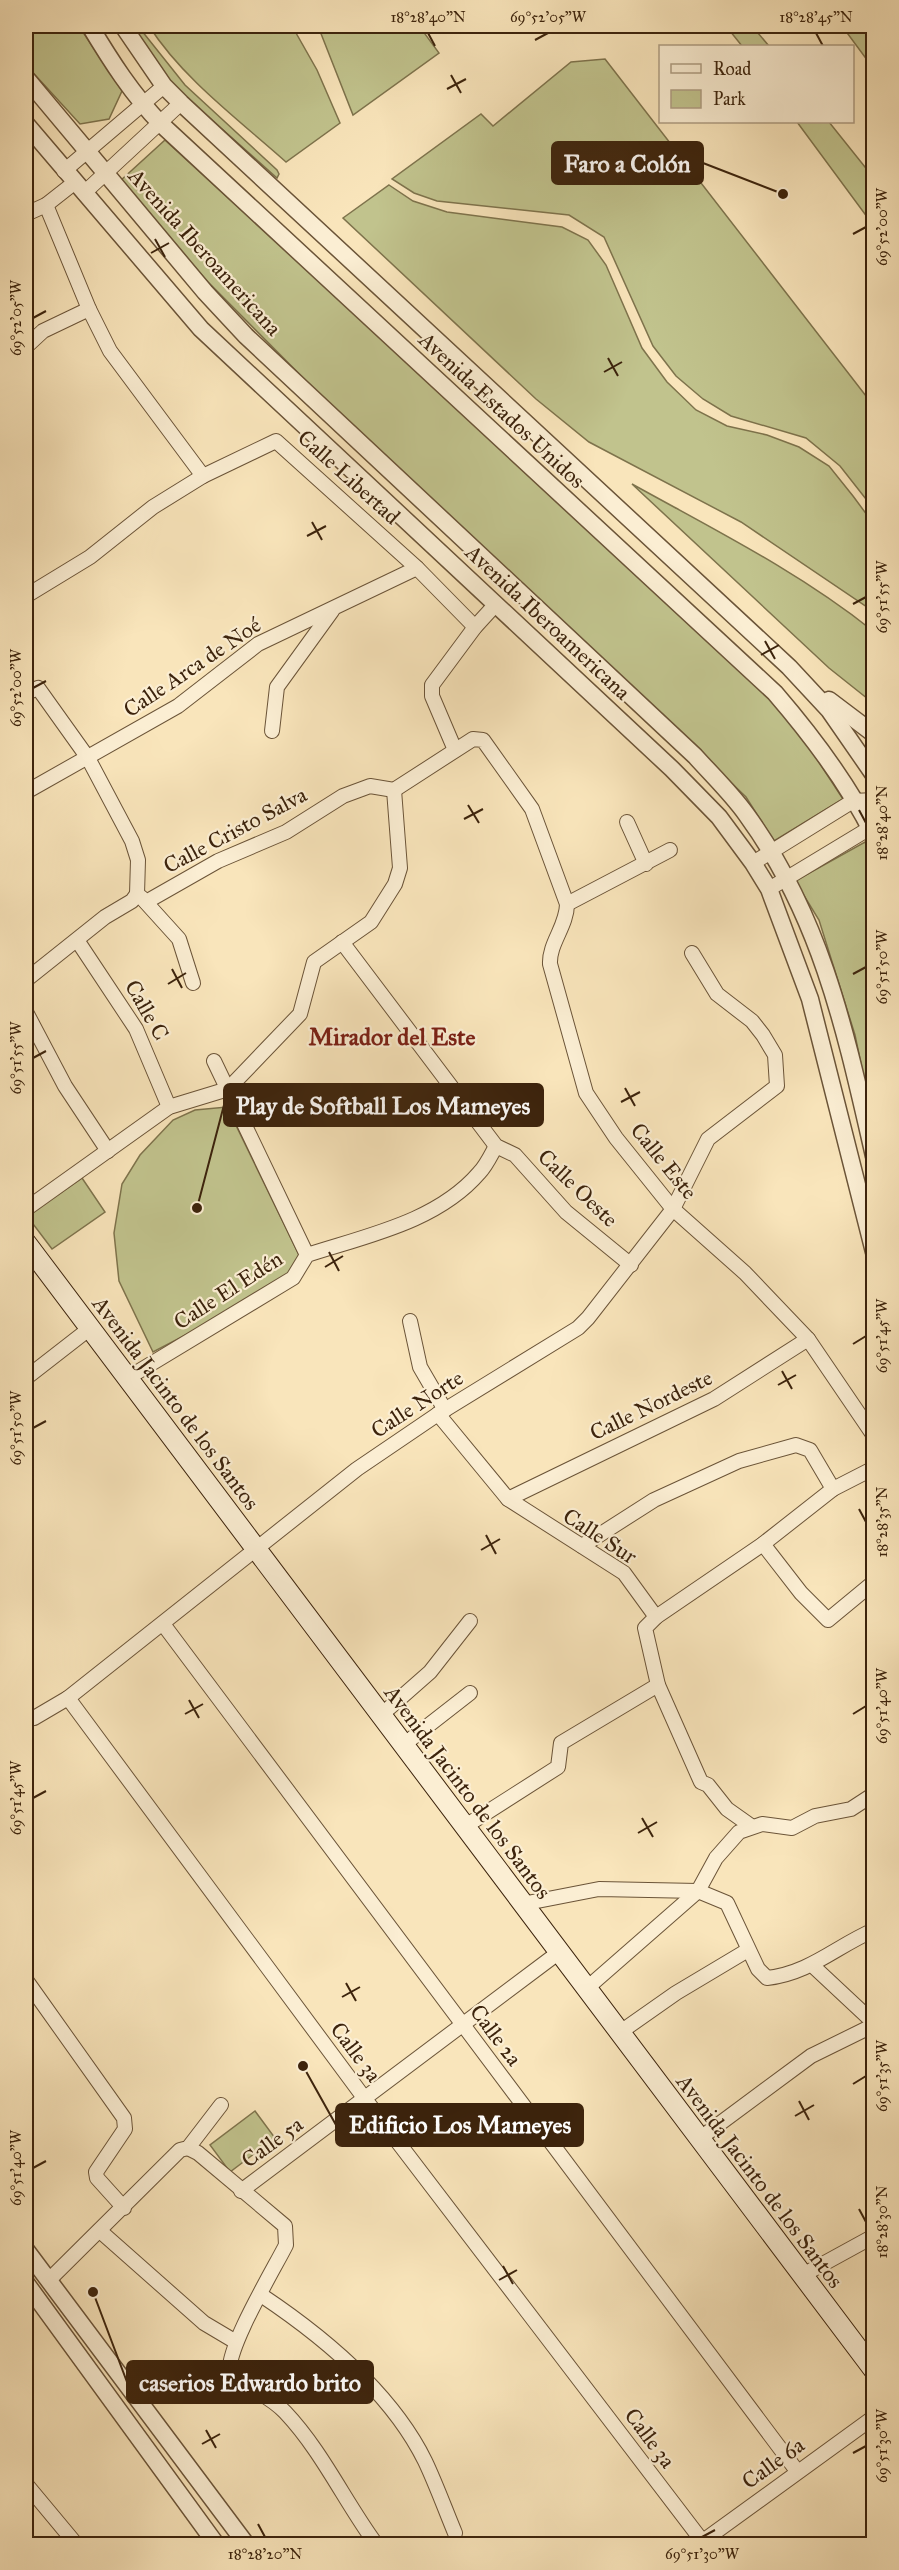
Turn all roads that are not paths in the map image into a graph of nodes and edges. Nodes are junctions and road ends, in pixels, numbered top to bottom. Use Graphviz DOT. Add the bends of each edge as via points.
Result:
graph roads {
  1 [pos="90,26"];
  2 [pos="123,26"];
  3 [pos="26,78"];
  4 [pos="164,86"];
  5 [pos="181,103"];
  6 [pos="143,106"];
  7 [pos="26,124"];
  8 [pos="161,124"];
  9 [pos="88,152"];
  10 [pos="105,174"];
  11 [pos="74,182"];
  12 [pos="46,205"];
  13 [pos="26,214"];
  14 [pos="89,309"];
  15 [pos="28,344"];
  16 [pos="204,476"];
  17 [pos="417,568"];
  18 [pos="26,596"];
  19 [pos="496,604"];
  20 [pos="333,609"];
  21 [pos="475,627"];
  22 [pos="789,667"];
  23 [pos="26,693"];
  24 [pos="272,731"];
  25 [pos="873,734"];
  26 [pos="455,750"];
  27 [pos="88,758"];
  28 [pos="873,775"];
  29 [pos="394,790"];
  30 [pos="26,792"];
  31 [pos="873,800"];
  32 [pos="853,801"];
  33 [pos="627,822"];
  34 [pos="872,829"];
  35 [pos="670,850"];
  36 [pos="771,852"];
  37 [pos="753,863"];
  38 [pos="646,864"];
  39 [pos="786,879"];
  40 [pos="769,889"];
  41 [pos="141,898"];
  42 [pos="567,904"];
  43 [pos="76,940"];
  44 [pos="342,942"];
  45 [pos="692,953"];
  46 [pos="26,980"];
  47 [pos="194,983"];
  48 [pos="26,1012"];
  49 [pos="214,1061"];
  50 [pos="228,1089"];
  51 [pos="169,1107"];
  52 [pos="496,1146"];
  53 [pos="108,1151"];
  54 [pos="873,1156"];
  55 [pos="26,1209"];
  56 [pos="673,1209"];
  57 [pos="26,1243"];
  58 [pos="873,1252"];
  59 [pos="307,1255"];
  60 [pos="631,1265"];
  61 [pos="410,1321"];
  62 [pos="89,1329"];
  63 [pos="808,1339"];
  64 [pos="26,1378"];
  65 [pos="126,1379"];
  66 [pos="442,1412"];
  67 [pos="873,1436"];
  68 [pos="873,1468"];
  69 [pos="833,1489"];
  70 [pos="508,1499"];
  71 [pos="763,1544"];
  72 [pos="582,1546"];
  73 [pos="257,1547"];
  74 [pos="873,1582"];
  75 [pos="656,1617"];
  76 [pos="470,1621"];
  77 [pos="163,1623"];
  78 [pos="658,1685"];
  79 [pos="470,1693"];
  80 [pos="68,1698"];
  81 [pos="380,1716"];
  82 [pos="26,1719"];
  83 [pos="402,1746"];
  84 [pos="873,1794"];
  85 [pos="751,1826"];
  86 [pos="464,1827"];
  87 [pos="698,1891"];
  88 [pos="522,1904"];
  89 [pos="873,1930"];
  90 [pos="748,1950"];
  91 [pos="558,1953"];
  92 [pos="813,1965"];
  93 [pos="26,1980"];
  94 [pos="586,1989"];
  95 [pos="873,2024"];
  96 [pos="462,2026"];
  97 [pos="619,2033"];
  98 [pos="365,2099"];
  99 [pos="221,2105"];
  100 [pos="699,2139"];
  101 [pos="188,2148"];
  102 [pos="241,2191"];
  103 [pos="124,2208"];
  104 [pos="100,2231"];
  105 [pos="873,2236"];
  106 [pos="26,2250"];
  107 [pos="801,2276"];
  108 [pos="49,2280"];
  109 [pos="26,2283"];
  110 [pos="261,2295"];
  111 [pos="236,2343"];
  112 [pos="873,2370"];
  113 [pos="873,2416"];
  114 [pos="797,2471"];
  115 [pos="26,2484"];
  116 [pos="455,2533"];
  117 [pos="701,2543"];
  118 [pos="76,2544"];
  119 [pos="216,2544"];
  120 [pos="246,2544"];
  121 [pos="376,2544"];
  1 -- 6 [label="street, Avenida Estados Unidos"];
  2 -- 4 [label="street, Avenida Estados Unidos"];
  3 -- 9 [label="street, Avenida Iberoamericana"];
  4 -- 5 [label="street, Avenida Estados Unidos"];
  4 -- 6 [label="street"];
  5 -- 8 [label="street"];
  5 -- 22 [label="street, Avenida Estados Unidos"];
  6 -- 8 [label="street, Avenida Estados Unidos"];
  6 -- 9 [label="street"];
  7 -- 11 [label="street, Avenida Iberoamericana"];
  8 -- 10 [label="street"];
  8 -- 32 [label="street, Avenida Estados Unidos" via="775,693"];
  9 -- 10 [label="street, Avenida Iberoamericana"];
  9 -- 11 [label="street"];
  10 -- 11 [label="street"];
  10 -- 36 [label="street, Avenida Iberoamericana" via="246,336 695,756 746,813"];
  11 -- 12 [label="street"];
  11 -- 19 [label="street, Avenida Iberoamericana" via="201,329"];
  12 -- 13 [label="street"];
  12 -- 14 [label="street"];
  14 -- 15 [label="street" via="43,331"];
  14 -- 16 [label="street" via="115,358"];
  16 -- 17 [label="street, Calle Libertad" via="277,441"];
  16 -- 18 [label="street, Calle Libertad" via="153,507 90,557"];
  17 -- 20 [label="street, Calle Arca de Noé"];
  17 -- 21 [label="street, Calle Libertad"];
  19 -- 21 [label="street"];
  19 -- 37 [label="street, Avenida Iberoamericana" via="672,769 719,817"];
  20 -- 24 [label="street" via="278,685"];
  20 -- 27 [label="street, Calle Arca de Noé" via="258,644 189,698"];
  21 -- 26 [label="street" via="432,685 432,696"];
  22 -- 25 [label="street"];
  22 -- 28 [label="street, Avenida Estados Unidos" via="829,711"];
  23 -- 27 [label="street" via="38,688"];
  26 -- 29 [label="street"];
  26 -- 42 [label="street" via="479,738 502,764 532,809"];
  27 -- 30 [label="street, Calle Arca de Noé"];
  27 -- 41 [label="street" via="135,847"];
  29 -- 41 [label="street, Calle Cristo Salva" via="370,786 343,796 286,832"];
  29 -- 44 [label="street" via="399,875 371,922"];
  31 -- 32 [label="street"];
  32 -- 34 [label="street, Avenida Estados Unidos"];
  32 -- 36 [label="street"];
  33 -- 38 [label="street"];
  34 -- 39 [label="street"];
  35 -- 38 [label="street"];
  36 -- 37 [label="street"];
  36 -- 39 [label="street, Avenida Iberoamericana"];
  37 -- 40 [label="street, Avenida Iberoamericana"];
  38 -- 42 [label="street"];
  39 -- 40 [label="street"];
  39 -- 54 [label="street, Avenida Iberoamericana" via="833,987"];
  40 -- 58 [label="street, Avenida Iberoamericana" via="810,999"];
  41 -- 43 [label="street, Calle Cristo Salva" via="105,917"];
  41 -- 47 [label="street" via="179,939"];
  42 -- 56 [label="street, Calle Este" via="567,918 550,955 550,964 586,1093"];
  43 -- 46 [label="street, Calle Cristo Salva"];
  43 -- 51 [label="street, Calle C" via="136,1029"];
  44 -- 50 [label="street" via="314,963 300,1014"];
  44 -- 52 [label="street, Calle Oeste"];
  45 -- 56 [label="street, Calle Norte" via="717,994 752,1021 775,1053 777,1086 708,1139"];
  48 -- 53 [label="street" via="65,1086"];
  49 -- 50 [label="street"];
  50 -- 51 [label="street"];
  50 -- 59 [label="street"];
  51 -- 53 [label="street"];
  52 -- 59 [label="street, Calle El Edén" via="474,1180 438,1206 407,1223"];
  52 -- 60 [label="street, Calle Oeste" via="515,1155 566,1212"];
  53 -- 55 [label="street"];
  56 -- 60 [label="street, Calle Norte"];
  56 -- 63 [label="street, Calle Este" via="745,1273"];
  57 -- 62 [label="main road, Avenida Jacinto de los Santos"];
  59 -- 65 [label="street, Calle El Edén" via="293,1278"];
  60 -- 66 [label="street, Calle Norte" via="578,1328"];
  61 -- 66 [label="street, Calle Sur" via="420,1367"];
  62 -- 64 [label="street"];
  62 -- 65 [label="main road, Avenida Jacinto de los Santos"];
  63 -- 67 [label="street, Calle Este"];
  63 -- 70 [label="street, Calle Nordeste" via="714,1399"];
  65 -- 73 [label="main road, Avenida Jacinto de los Santos"];
  66 -- 70 [label="street, Calle Sur"];
  66 -- 73 [label="street, Calle Norte" via="357,1469"];
  68 -- 69 [label="street"];
  69 -- 71 [label="street"];
  69 -- 72 [label="street" via="810,1450 796,1444 739,1461 654,1500"];
  70 -- 72 [label="street, Calle Sur"];
  71 -- 74 [label="street" via="828,1620"];
  71 -- 75 [label="street"];
  72 -- 75 [label="street, Calle Sur" via="626,1575"];
  73 -- 77 [label="street, Calle Norte"];
  73 -- 81 [label="main road, Avenida Jacinto de los Santos"];
  75 -- 78 [label="street" via="645,1628"];
  76 -- 81 [label="street" via="430,1672"];
  77 -- 80 [label="street, Calle Norte"];
  77 -- 96 [label="street, Calle 2a"];
  78 -- 85 [label="street" via="704,1784 727,1809"];
  78 -- 86 [label="street" via="561,1743 558,1767"];
  79 -- 83 [label="street"];
  80 -- 82 [label="street, Calle Norte"];
  80 -- 98 [label="street, Calle 3a"];
  81 -- 83 [label="main road, Avenida Jacinto de los Santos"];
  83 -- 86 [label="main road, Avenida Jacinto de los Santos"];
  84 -- 85 [label="street" via="848,1810 815,1816 792,1828"];
  85 -- 87 [label="street" via="724,1847"];
  86 -- 88 [label="main road, Avenida Jacinto de los Santos"];
  87 -- 88 [label="street" via="598,1889"];
  87 -- 90 [label="street" via="728,1903"];
  87 -- 94 [label="street"];
  88 -- 91 [label="main road, Avenida Jacinto de los Santos"];
  89 -- 92 [label="street" via="848,1941"];
  90 -- 92 [label="street" via="767,1978"];
  90 -- 97 [label="street"];
  91 -- 94 [label="main road, Avenida Jacinto de los Santos"];
  91 -- 96 [label="street, Calle 5a"];
  92 -- 95 [label="street"];
  93 -- 103 [label="street" via="124,2118 125,2129 96,2172"];
  94 -- 97 [label="main road, Avenida Jacinto de los Santos"];
  95 -- 100 [label="street" via="811,2056"];
  96 -- 98 [label="street, Calle 5a"];
  96 -- 114 [label="street, Calle 2a"];
  97 -- 100 [label="main road, Avenida Jacinto de los Santos"];
  98 -- 102 [label="street, Calle 5a"];
  98 -- 117 [label="street, Calle 3a"];
  99 -- 101 [label="street"];
  100 -- 107 [label="main road, Avenida Jacinto de los Santos"];
  101 -- 102 [label="street"];
  101 -- 103 [label="street" via="180,2150"];
  102 -- 110 [label="street" via="285,2226 288,2235"];
  103 -- 104 [label="street"];
  104 -- 108 [label="street"];
  104 -- 111 [label="street" via="204,2323"];
  105 -- 107 [label="street"];
  106 -- 108 [label="street"];
  107 -- 112 [label="main road, Avenida Jacinto de los Santos"];
  108 -- 120 [label="street"];
  109 -- 119 [label="street"];
  110 -- 111 [label="street"];
  110 -- 116 [label="street" via="299,2321 362,2376 399,2421 424,2459"];
  111 -- 121 [label="street" via="230,2373 267,2395 286,2412"];
  113 -- 114 [label="street, Calle 6a"];
  114 -- 117 [label="street, Calle 6a"];
  115 -- 118 [label="street"];
}
